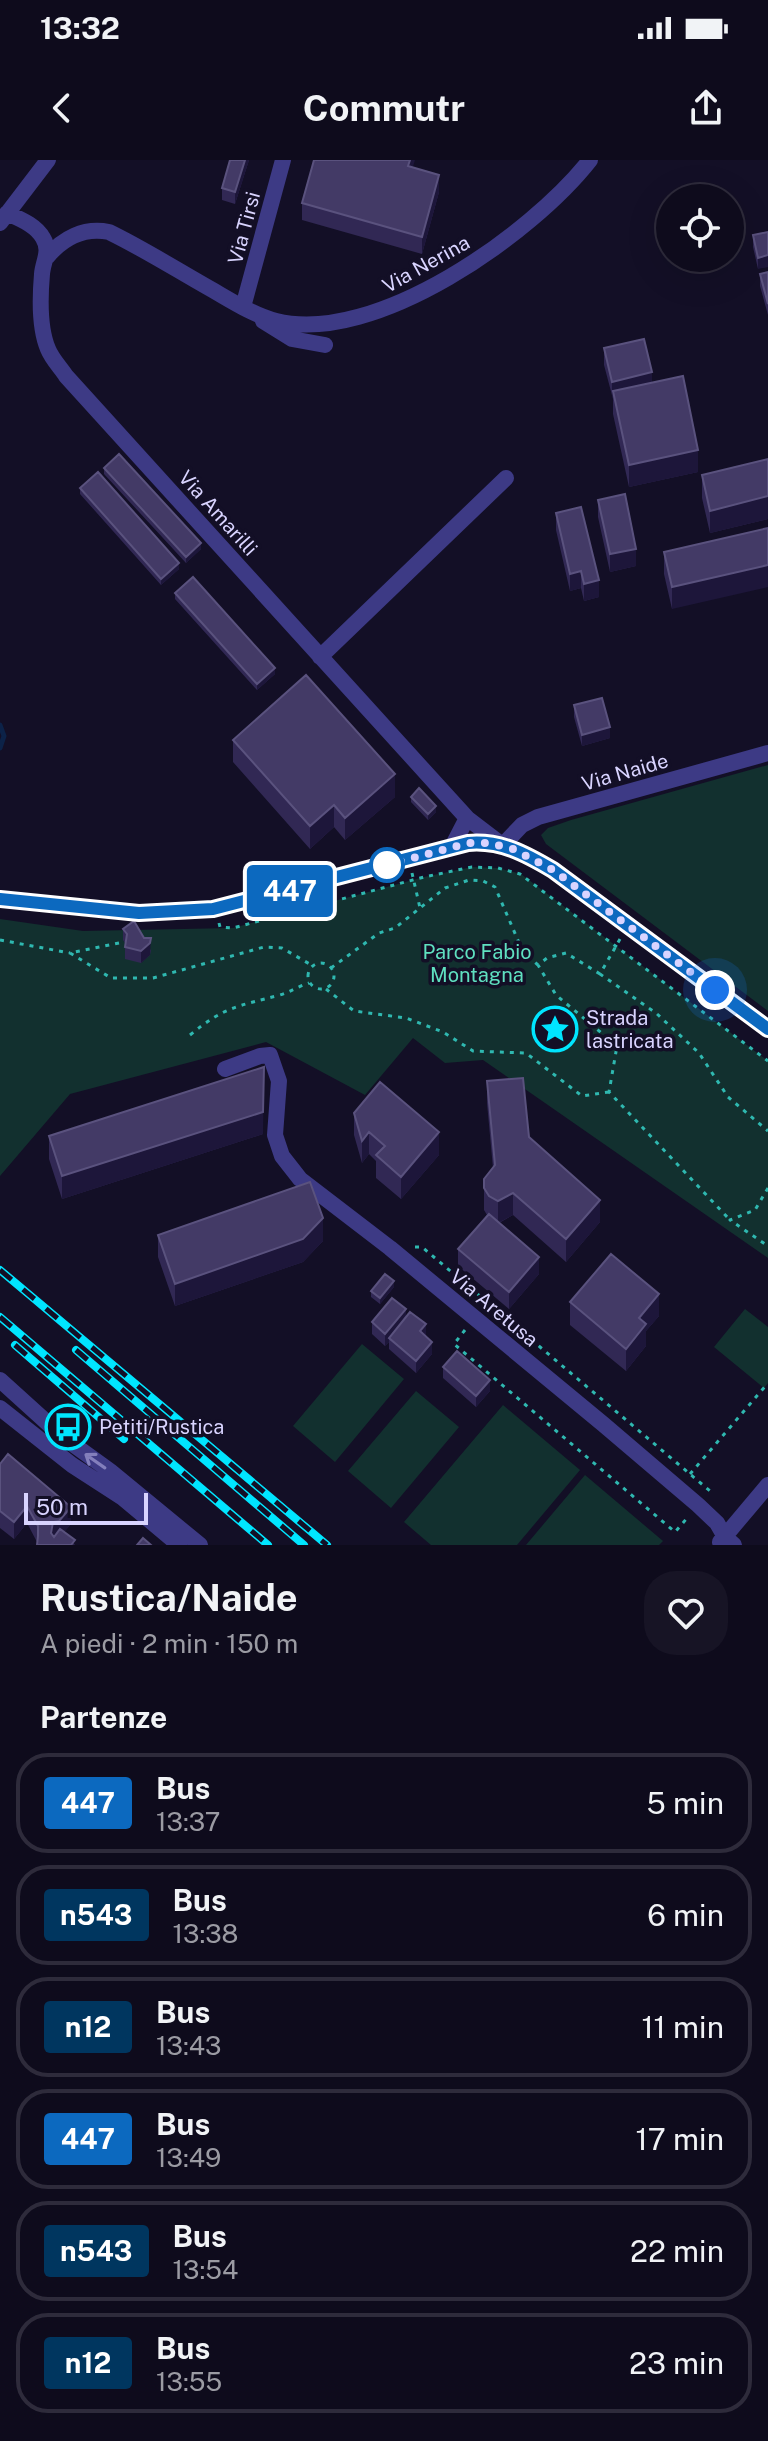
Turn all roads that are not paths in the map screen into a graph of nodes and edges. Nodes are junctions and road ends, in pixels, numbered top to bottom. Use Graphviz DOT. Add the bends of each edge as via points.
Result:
graph roads {
  1 [pos="48,160"];
  2 [pos="283,160"];
  3 [pos="590,160"];
  4 [pos="2,219"];
  5 [pos="36,229"];
  6 [pos="78,234"];
  7 [pos="47,257"];
  8 [pos="249,311"];
  9 [pos="325,345"];
  10 [pos="506,478"];
  11 [pos="320,657"];
  12 [pos="768,753"];
  13 [pos="467,818"];
  14 [pos="503,845"];
  15 [pos="452,847"];
  16 [pos="0,899"];
  17 [pos="768,1029"];
  18 [pos="225,1069"];
  19 [pos="0,1380"];
  20 [pos="0,1408"];
  21 [pos="768,1485"];
  22 [pos="725,1542"];
  23 [pos="179,1545"];
  24 [pos="200,1545"];
  1 -- 4 [label="street"];
  2 -- 8 [label="street, Via Tirsi"];
  3 -- 8 [label="street, Via Nerina" via="524,226 471,264 393,307 305,325"];
  4 -- 5 [label="street"];
  5 -- 6 [label="street, Via Nerina"];
  5 -- 7 [label="street" via="46,243"];
  6 -- 7 [label="street"];
  6 -- 8 [label="street, Via Nerina" via="109,232"];
  7 -- 11 [label="street, Via Amarilli" via="41,298 52,356"];
  8 -- 9 [label="street" via="292,339"];
  10 -- 11 [label="street"];
  11 -- 13 [label="street, Via Amarilli"];
  12 -- 14 [label="street, Via Naide" via="538,817"];
  13 -- 14 [label="street, Via Amarilli"];
  13 -- 15 [label="street"];
  14 -- 15 [label="street"];
  14 -- 17 [label="street" via="553,870"];
  15 -- 16 [label="street" via="213,909 139,913"];
  18 -- 22 [label="street, Via Aretusa" via="270,1055 279,1081 275,1135 288,1166 300,1179 698,1505 717,1523"];
  24 -- 19 [label="street, one-way"];
  20 -- 23 [label="street"];
  21 -- 22 [label="street"];
}
